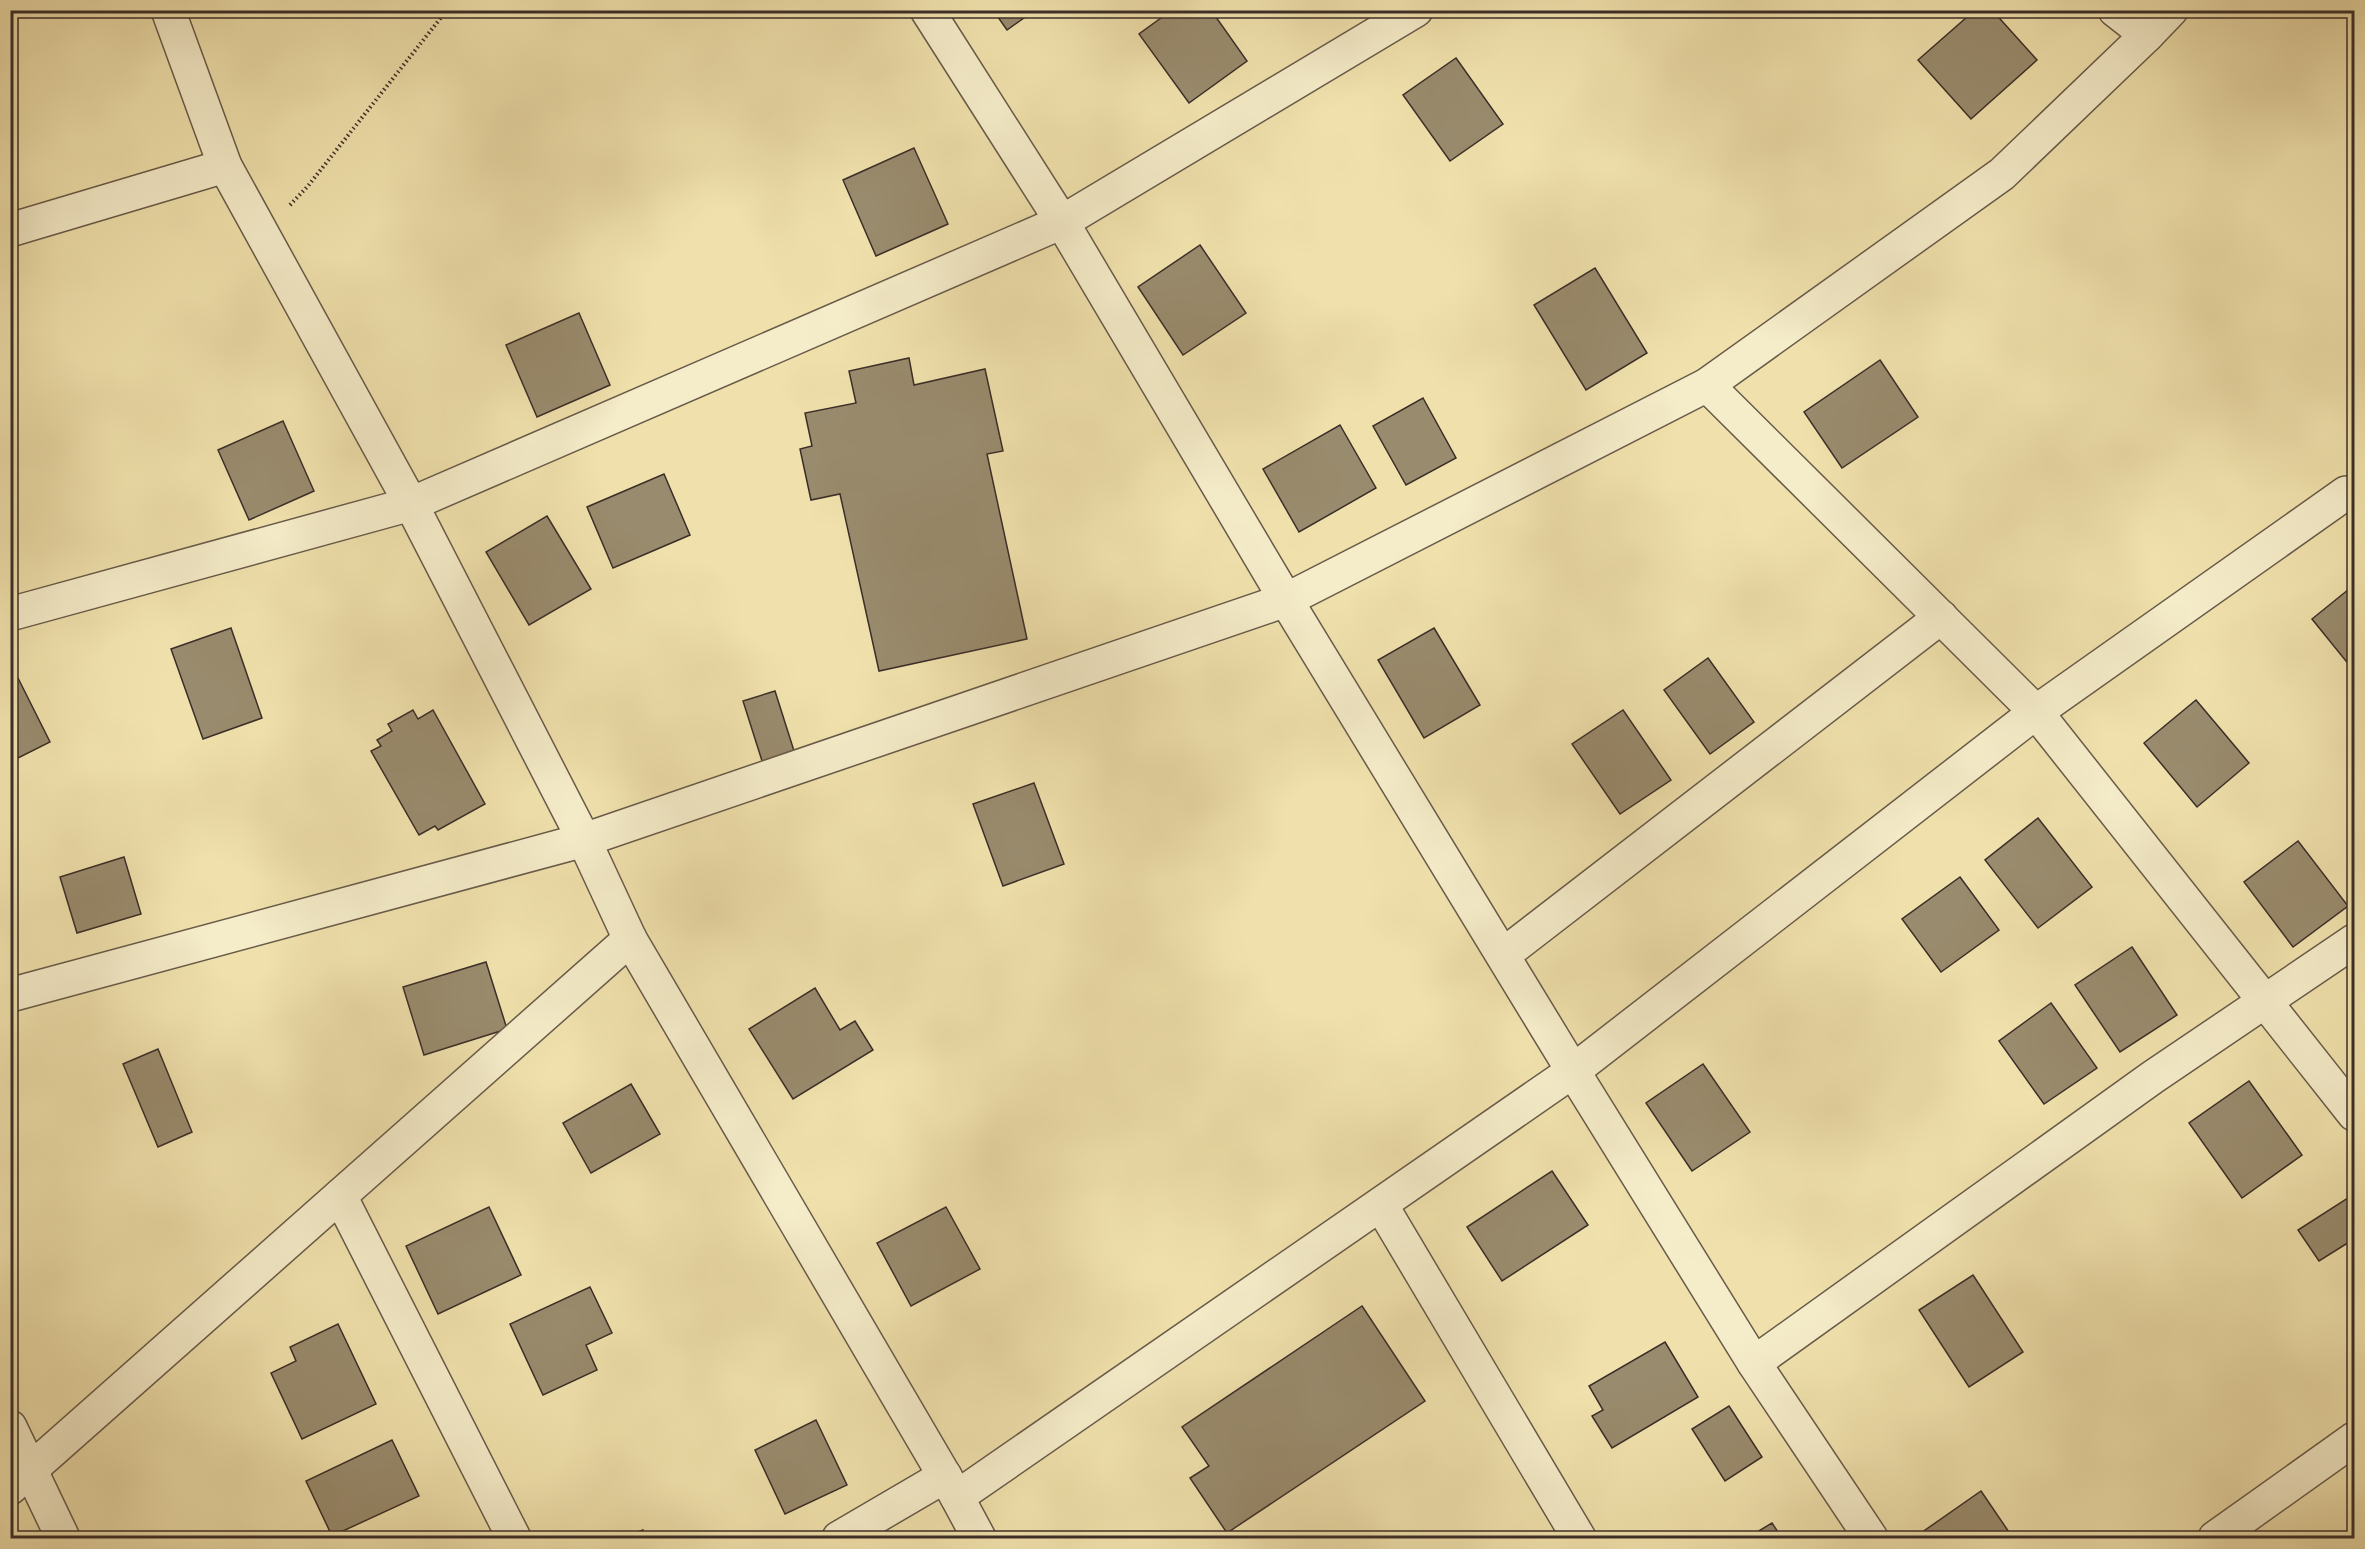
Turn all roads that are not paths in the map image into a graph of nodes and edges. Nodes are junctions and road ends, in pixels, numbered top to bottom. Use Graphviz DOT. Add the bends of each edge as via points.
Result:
graph roads {
  1 [pos="168,10"];
  2 [pos="927,10"];
  3 [pos="1416,10"];
  4 [pos="2115,10"];
  5 [pos="2170,10"];
  6 [pos="2147,35"];
  7 [pos="225,166"];
  8 [pos="1062,222"];
  9 [pos="10,230"];
  10 [pos="1707,385"];
  11 [pos="2346,493"];
  12 [pos="411,504"];
  13 [pos="1286,600"];
  14 [pos="10,614"];
  15 [pos="1941,617"];
  16 [pos="2036,712"];
  17 [pos="584,840"];
  18 [pos="630,939"];
  19 [pos="2355,941"];
  20 [pos="1503,956"];
  21 [pos="10,995"];
  22 [pos="2265,1002"];
  23 [pos="1573,1071"];
  24 [pos="2355,1114"];
  25 [pos="340,1196"];
  26 [pos="1382,1205"];
  27 [pos="1754,1363"];
  28 [pos="10,1427"];
  29 [pos="2355,1439"];
  30 [pos="21,1478"];
  31 [pos="951,1487"];
  32 [pos="63,1539"];
  33 [pos="514,1539"];
  34 [pos="839,1539"];
  35 [pos="979,1539"];
  36 [pos="1578,1539"];
  37 [pos="1871,1539"];
  38 [pos="2215,1539"];
  1 -- 7 [label="street"];
  2 -- 8 [label="street"];
  3 -- 8 [label="street"];
  4 -- 6 [label="street"];
  5 -- 6 [label="street"];
  6 -- 10 [label="street" via="2002,174"];
  7 -- 9 [label="street"];
  7 -- 12 [label="street"];
  8 -- 12 [label="street"];
  8 -- 13 [label="street"];
  10 -- 13 [label="street"];
  10 -- 15 [label="street"];
  11 -- 16 [label="street"];
  12 -- 14 [label="street"];
  12 -- 17 [label="street"];
  13 -- 17 [label="street"];
  13 -- 20 [label="street"];
  15 -- 16 [label="street"];
  15 -- 20 [label="street"];
  16 -- 22 [label="street"];
  16 -- 23 [label="street"];
  17 -- 18 [label="street"];
  17 -- 21 [label="street"];
  18 -- 25 [label="street"];
  18 -- 31 [label="street"];
  19 -- 22 [label="street"];
  20 -- 23 [label="street"];
  22 -- 24 [label="street"];
  22 -- 27 [label="street" via="2153,1077"];
  23 -- 26 [label="street"];
  23 -- 27 [label="street"];
  25 -- 30 [label="street"];
  25 -- 33 [label="street"];
  26 -- 31 [label="street"];
  26 -- 36 [label="street"];
  27 -- 37 [label="street"];
  28 -- 30 [label="street"];
  29 -- 38 [label="street"];
  30 -- 32 [label="street"];
  31 -- 34 [label="street"];
  31 -- 35 [label="street"];
}
